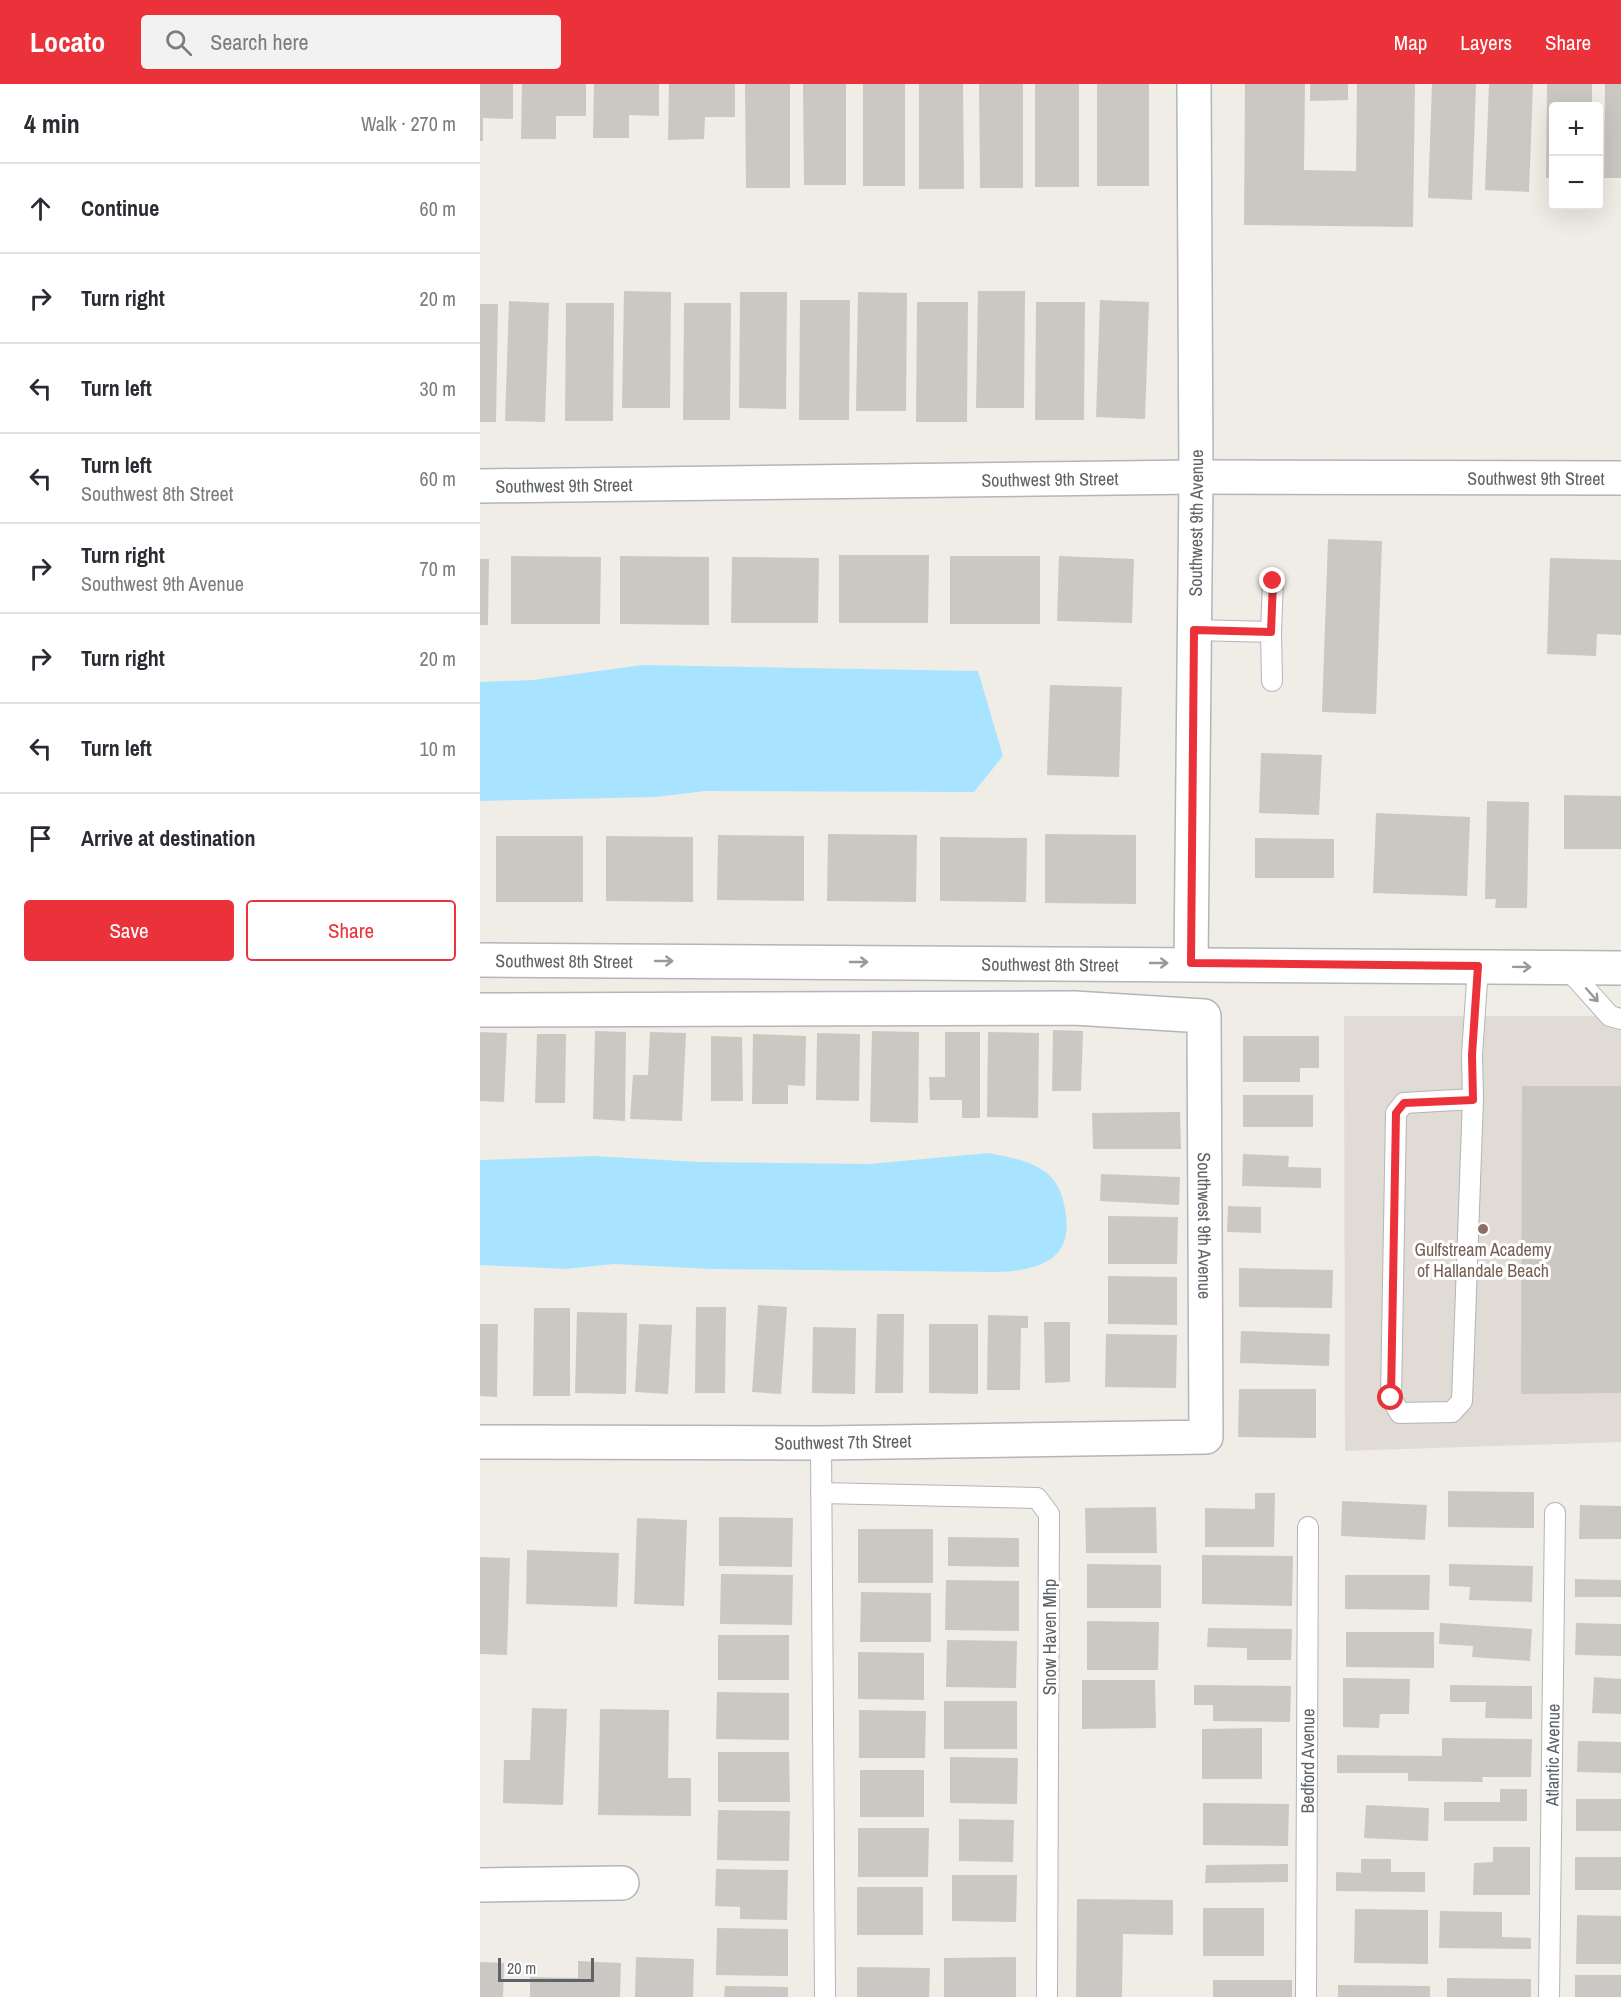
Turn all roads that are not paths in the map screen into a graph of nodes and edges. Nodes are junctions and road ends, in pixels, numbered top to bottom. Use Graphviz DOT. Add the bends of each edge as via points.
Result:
graph roads {
  1 [pos="1194,84"];
  2 [pos="1196,477"];
  3 [pos="1621,478"];
  4 [pos="480,486"];
  5 [pos="1273,581"];
  6 [pos="1194,630"];
  7 [pos="1271,632"];
  8 [pos="1272,681"];
  9 [pos="480,960"];
  10 [pos="1191,963"];
  11 [pos="1478,966"];
  12 [pos="1566,967"];
  13 [pos="1621,968"];
  14 [pos="480,1010"];
  15 [pos="1621,1018"];
  16 [pos="1473,1100"];
  17 [pos="1206,1437"];
  18 [pos="480,1442"];
  19 [pos="821,1443"];
  20 [pos="821,1493"];
  21 [pos="1555,1513"];
  22 [pos="1308,1527"];
  23 [pos="622,1883"];
  24 [pos="480,1885"];
  25 [pos="825,1997"];
  26 [pos="1047,1997"];
  27 [pos="1306,1997"];
  28 [pos="1549,1997"];
  1 -- 2 [label="street, Southwest 9th Avenue"];
  2 -- 3 [label="street, Southwest 9th Street"];
  2 -- 4 [label="street, Southwest 9th Street"];
  2 -- 6 [label="street, Southwest 9th Avenue"];
  5 -- 7 [label="lane"];
  6 -- 7 [label="lane"];
  6 -- 10 [label="street, Southwest 9th Avenue"];
  7 -- 8 [label="lane"];
  9 -- 10 [label="street, Southwest 8th Street, one-way"];
  10 -- 11 [label="street, Southwest 8th Street"];
  11 -- 12 [label="street, Southwest 8th Street, one-way"];
  11 -- 16 [label="lane"];
  12 -- 13 [label="street, Southwest 8th Street"];
  12 -- 15 [label="lane, one-way" via="1610,1016"];
  14 -- 17 [label="street, Southwest 9th Avenue" via="1074,1008 1204,1016"];
  16 -- 16 [label="lane" via="1462,1401 1452,1412 1400,1413 1391,1398 1396,1113 1404,1103"];
  17 -- 19 [label="street, Southwest 7th Street"];
  18 -- 19 [label="street, Southwest 7th Street"];
  19 -- 20 [label="lane"];
  20 -- 25 [label="lane"];
  20 -- 26 [label="lane, Snow Haven Mhp" via="1037,1498 1049,1514"];
  21 -- 28 [label="lane, Atlantic Avenue"];
  22 -- 27 [label="lane, Bedford Avenue"];
  23 -- 24 [label="street"];
}
